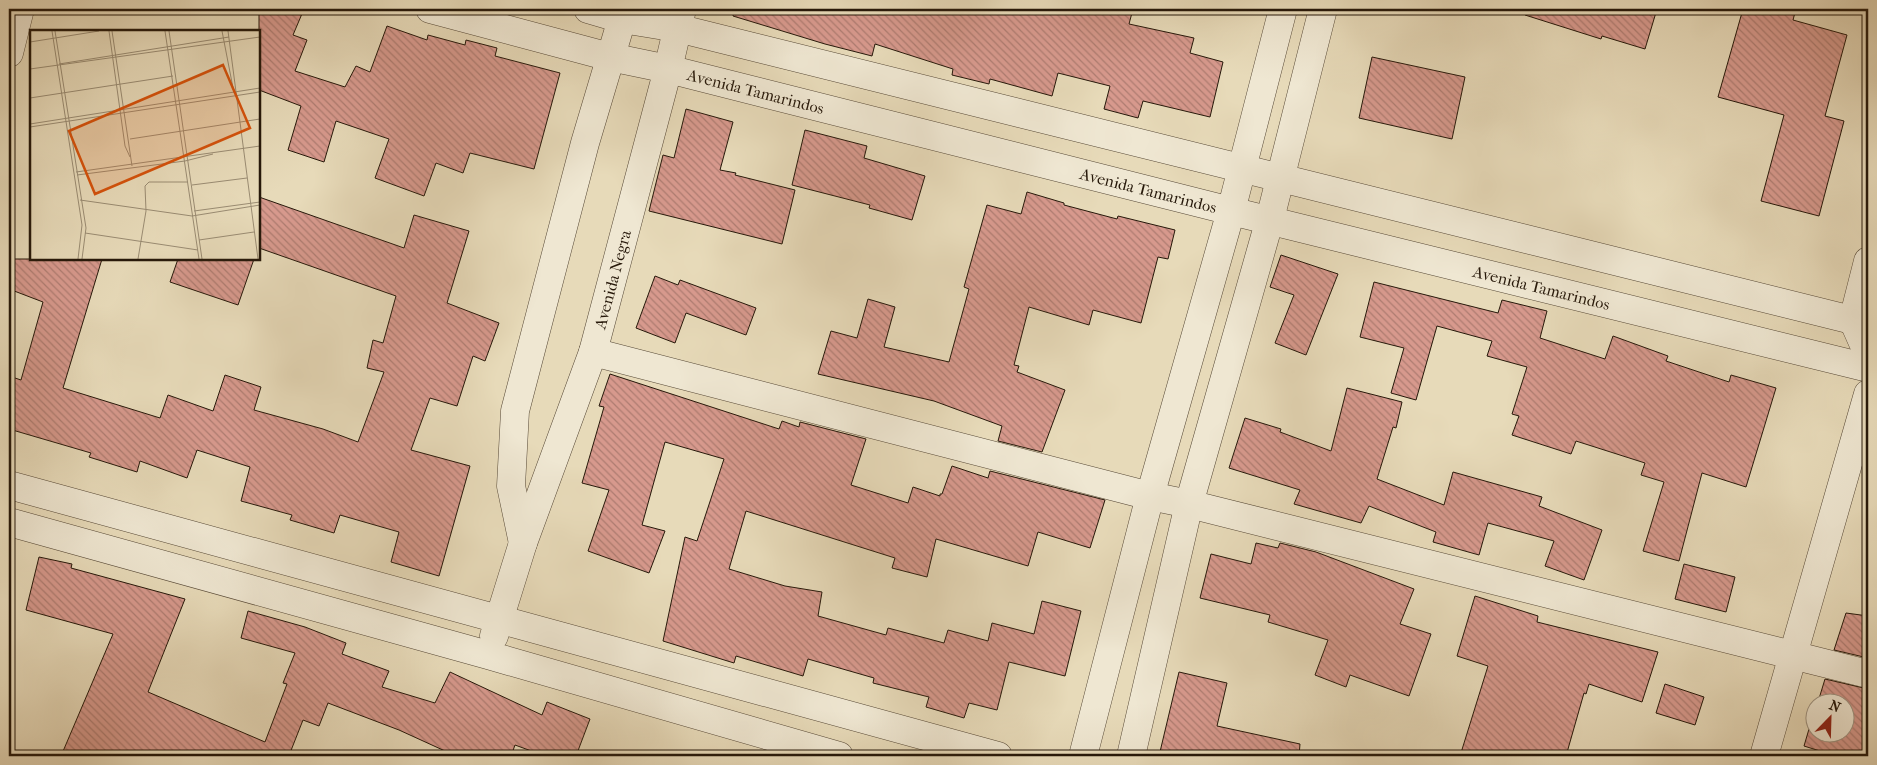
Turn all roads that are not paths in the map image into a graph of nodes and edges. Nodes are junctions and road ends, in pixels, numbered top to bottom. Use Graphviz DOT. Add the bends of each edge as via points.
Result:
graph roads {
  1 [pos="20,9"];
  2 [pos="430,9"];
  3 [pos="588,9"];
  4 [pos="1283,9"];
  5 [pos="1323,9"];
  6 [pos="624,14"];
  7 [pos="680,18"];
  8 [pos="9,53"];
  9 [pos="610,57"];
  10 [pos="668,68"];
  11 [pos="1242,169"];
  12 [pos="1280,177"];
  13 [pos="1231,211"];
  14 [pos="1270,219"];
  15 [pos="1868,261"];
  16 [pos="1861,322"];
  17 [pos="593,352"];
  18 [pos="1868,354"];
  19 [pos="1868,368"];
  20 [pos="1868,394"];
  21 [pos="9,485"];
  22 [pos="1150,496"];
  23 [pos="1189,504"];
  24 [pos="9,522"];
  25 [pos="523,543"];
  26 [pos="499,619"];
  27 [pos="488,655"];
  28 [pos="1793,655"];
  29 [pos="1868,674"];
  30 [pos="839,756"];
  31 [pos="998,756"];
  32 [pos="1083,756"];
  33 [pos="1131,756"];
  34 [pos="1764,756"];
  1 -- 8 [label="street"];
  2 -- 9 [label="street, Avenida Tamarindos"];
  3 -- 6 [label="street"];
  4 -- 11 [label="street"];
  5 -- 12 [label="street"];
  6 -- 7 [label="street"];
  6 -- 9 [label="street, Avenida Negra"];
  7 -- 10 [label="street, Avenida Negra"];
  7 -- 11 [label="street"];
  9 -- 10 [label="street, Avenida Tamarindos"];
  9 -- 25 [label="street, Avenida Negra" via="515,410 511,486"];
  10 -- 13 [label="street, Avenida Tamarindos"];
  10 -- 17 [label="street, Avenida Negra"];
  11 -- 12 [label="street"];
  11 -- 13 [label="street"];
  12 -- 14 [label="street"];
  12 -- 16 [label="street"];
  13 -- 14 [label="street, Avenida Tamarindos"];
  13 -- 22 [label="street"];
  14 -- 19 [label="street, Avenida Tamarindos"];
  14 -- 23 [label="street"];
  15 -- 16 [label="street"];
  16 -- 18 [label="street"];
  17 -- 22 [label="street"];
  17 -- 25 [label="street, Avenida Negra"];
  20 -- 28 [label="street"];
  21 -- 26 [label="street"];
  22 -- 23 [label="street"];
  22 -- 32 [label="street"];
  23 -- 28 [label="street"];
  23 -- 33 [label="street"];
  24 -- 27 [label="street"];
  25 -- 26 [label="street, Avenida Negra"];
  26 -- 27 [label="street, Avenida Negra"];
  26 -- 31 [label="street"];
  27 -- 30 [label="street"];
  28 -- 29 [label="street"];
  28 -- 34 [label="street"];
}
